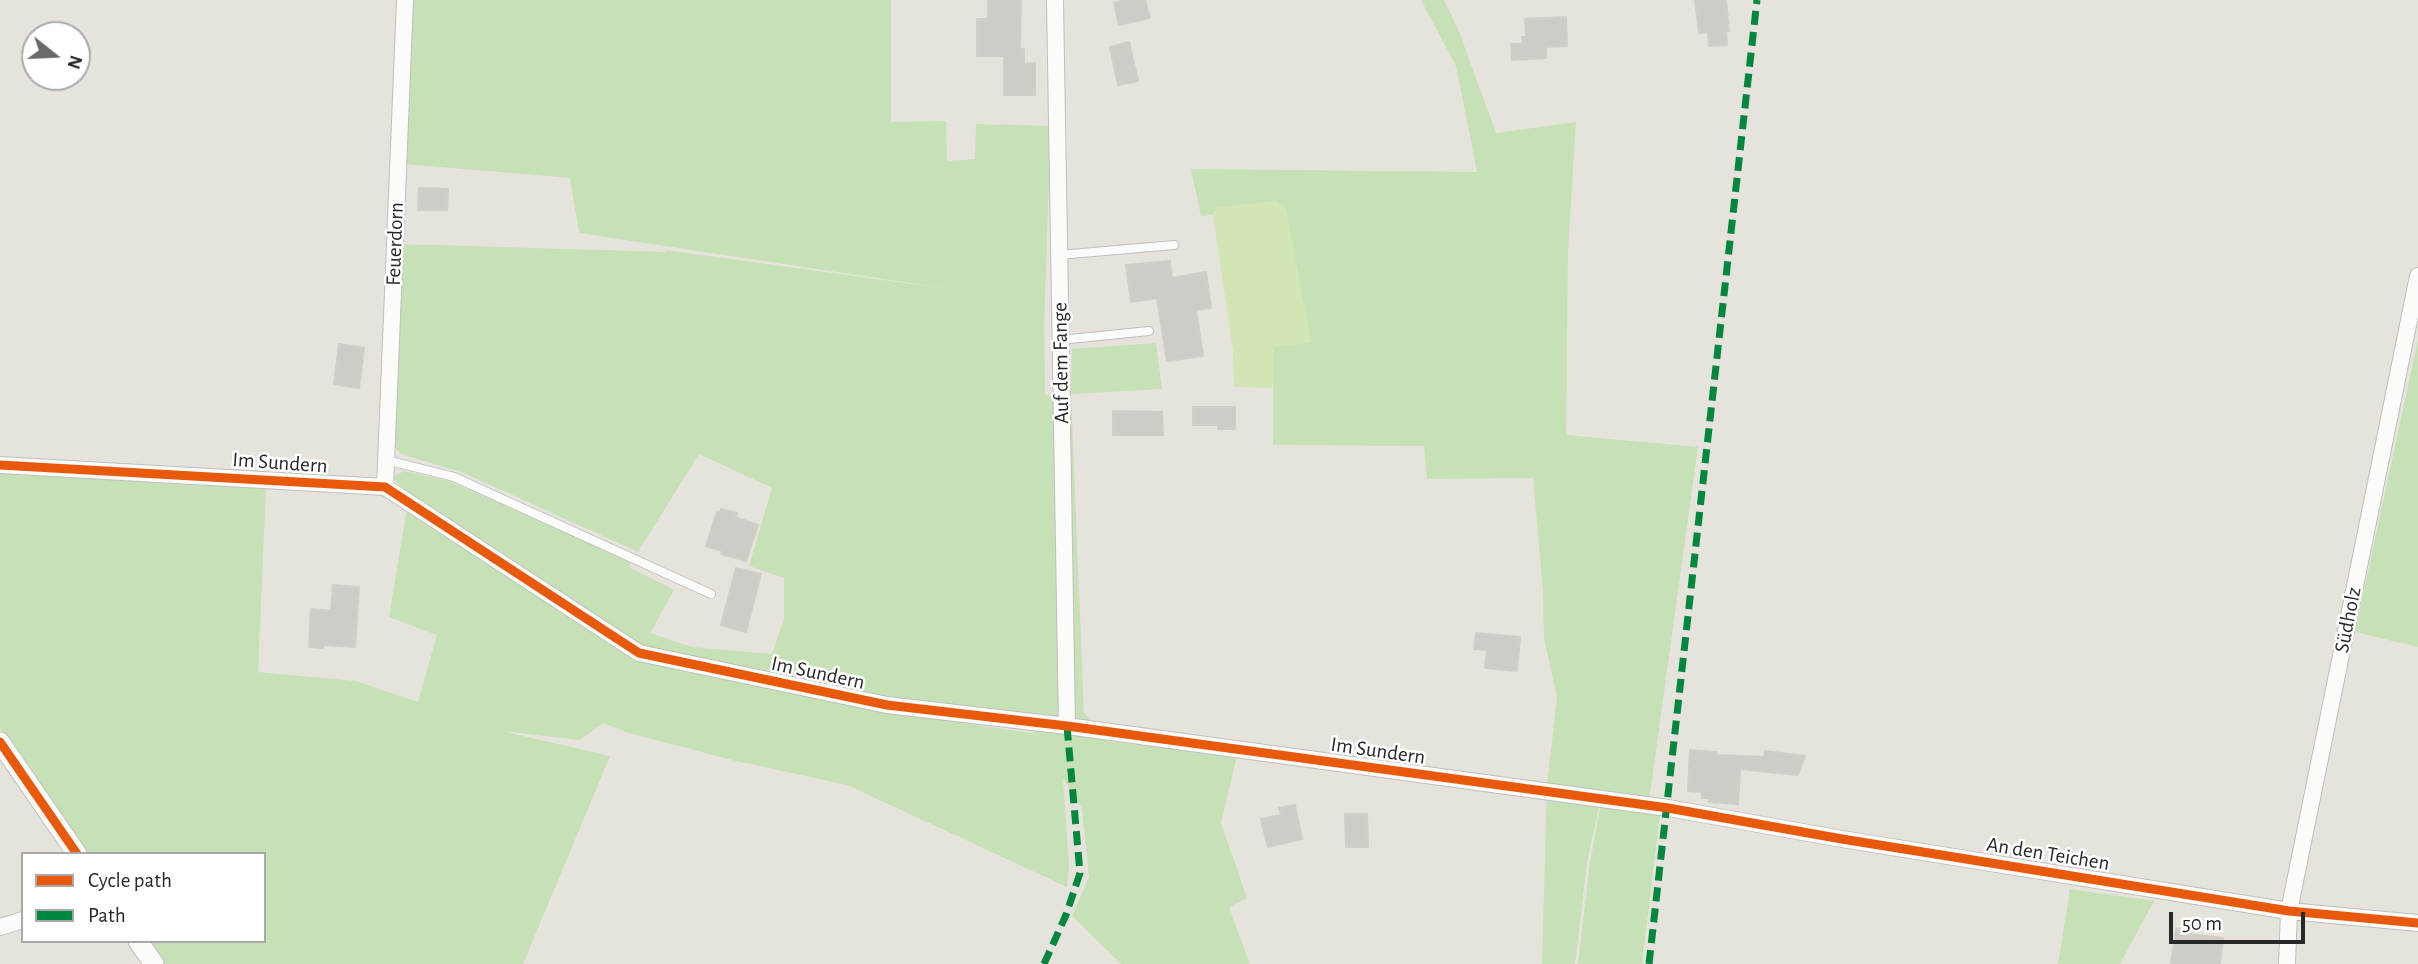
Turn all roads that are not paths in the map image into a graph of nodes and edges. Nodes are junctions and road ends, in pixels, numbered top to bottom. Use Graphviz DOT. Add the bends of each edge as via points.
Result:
graph roads {
  1 [pos="405,0"];
  2 [pos="1055,0"];
  3 [pos="1174,245"];
  4 [pos="1059,255"];
  5 [pos="2418,276"];
  6 [pos="1149,331"];
  7 [pos="1060,340"];
  8 [pos="386,460"];
  9 [pos="0,465"];
  10 [pos="385,487"];
  11 [pos="711,594"];
  12 [pos="1067,726"];
  13 [pos="0,742"];
  14 [pos="1673,809"];
  15 [pos="77,852"];
  16 [pos="2289,911"];
  17 [pos="21,921"];
  18 [pos="2418,923"];
  19 [pos="0,927"];
  20 [pos="139,943"];
  21 [pos="154,964"];
  22 [pos="2287,964"];
  1 -- 8 [label="street, Feuerdorn"];
  2 -- 4 [label="street, Auf dem Fange"];
  3 -- 4 [label="lane"];
  4 -- 7 [label="street, Auf dem Fange"];
  5 -- 16 [label="street, Südholz"];
  6 -- 7 [label="lane"];
  7 -- 12 [label="street, Auf dem Fange"];
  8 -- 10 [label="street, Feuerdorn"];
  8 -- 11 [label="lane" via="454,477"];
  9 -- 10 [label="street, Im Sundern"];
  10 -- 12 [label="street, Im Sundern" via="639,653 887,705"];
  12 -- 14 [label="street, Im Sundern"];
  13 -- 15 [label="street"];
  14 -- 16 [label="street, An den Teichen"];
  16 -- 18 [label="street, An den Teichen"];
  16 -- 22 [label="street, Südholz"];
  17 -- 19 [label="street"];
  20 -- 21 [label="street"];
}
